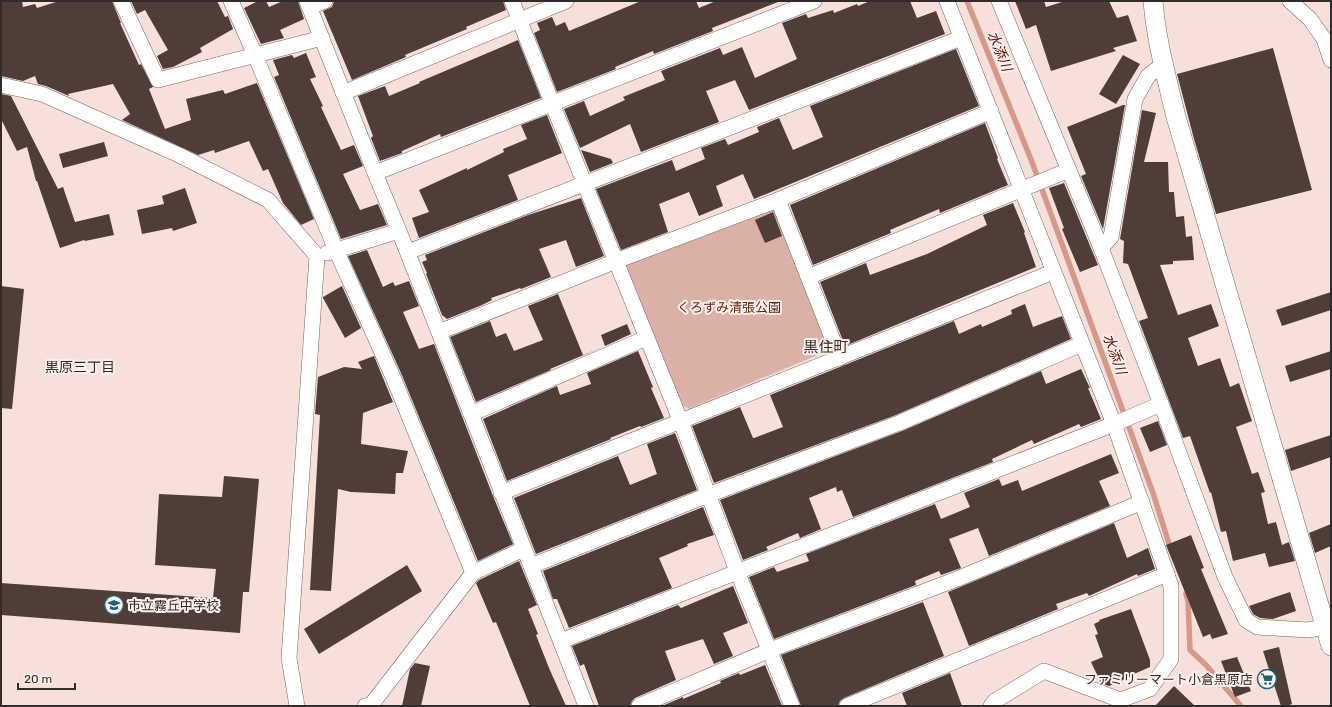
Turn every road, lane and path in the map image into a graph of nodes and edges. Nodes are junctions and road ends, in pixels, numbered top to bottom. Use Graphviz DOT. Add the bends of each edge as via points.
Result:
graph roads {
  1 [pos="120,1"];
  2 [pos="231,1"];
  3 [pos="325,1"];
  4 [pos="512,1"];
  5 [pos="566,1"];
  6 [pos="814,1"];
  7 [pos="947,1"];
  8 [pos="999,1"];
  9 [pos="1153,1"];
  10 [pos="1290,1"];
  11 [pos="308,4"];
  12 [pos="519,20"];
  13 [pos="322,38"];
  14 [pos="961,38"];
  15 [pos="255,55"];
  16 [pos="1331,60"];
  17 [pos="1163,64"];
  18 [pos="1,84"];
  19 [pos="343,93"];
  20 [pos="552,104"];
  21 [pos="991,111"];
  22 [pos="1069,170"];
  23 [pos="374,173"];
  24 [pos="584,184"];
  25 [pos="1022,189"];
  26 [pos="778,200"];
  27 [pos="399,231"];
  28 [pos="1101,248"];
  29 [pos="336,250"];
  30 [pos="408,252"];
  31 [pos="317,256"];
  32 [pos="616,261"];
  33 [pos="1053,272"];
  34 [pos="808,277"];
  35 [pos="439,332"];
  36 [pos="646,338"];
  37 [pos="1082,344"];
  38 [pos="840,358"];
  39 [pos="1161,404"];
  40 [pos="471,414"];
  41 [pos="680,422"];
  42 [pos="1117,422"];
  43 [pos="501,493"];
  44 [pos="708,495"];
  45 [pos="1142,502"];
  46 [pos="523,549"];
  47 [pos="531,566"];
  48 [pos="737,571"];
  49 [pos="473,573"];
  50 [pos="1167,574"];
  51 [pos="1326,627"];
  52 [pos="561,641"];
  53 [pos="1331,646"];
  54 [pos="770,650"];
  55 [pos="1125,703"];
  56 [pos="297,706"];
  57 [pos="365,706"];
  58 [pos="586,706"];
  59 [pos="639,706"];
  60 [pos="792,706"];
  61 [pos="847,706"];
  62 [pos="991,706"];
  1 -- 15 [label="street" via="158,80"];
  2 -- 15 [label="street"];
  3 -- 11 [label="street"];
  4 -- 12 [label="street"];
  5 -- 12 [label="street"];
  6 -- 20 [label="street"];
  7 -- 14 [label="street"];
  8 -- 22 [label="street"];
  9 -- 17 [label="street"];
  10 -- 16 [label="street" via="1310,19 1324,39"];
  11 -- 13 [label="street"];
  12 -- 19 [label="street"];
  12 -- 20 [label="street"];
  13 -- 15 [label="street"];
  13 -- 19 [label="street"];
  14 -- 21 [label="street"];
  14 -- 24 [label="street"];
  15 -- 29 [label="street"];
  17 -- 28 [label="street" via="1148,76 1135,99 1111,237"];
  17 -- 51 [label="street" via="1176,117"];
  18 -- 31 [label="street" via="42,94 179,155 268,200"];
  19 -- 23 [label="street"];
  20 -- 23 [label="street"];
  20 -- 24 [label="street"];
  21 -- 25 [label="street"];
  21 -- 26 [label="street"];
  22 -- 25 [label="street"];
  22 -- 28 [label="street"];
  23 -- 27 [label="street"];
  24 -- 30 [label="street"];
  24 -- 32 [label="street"];
  25 -- 33 [label="street"];
  25 -- 34 [label="street"];
  26 -- 32 [label="street"];
  26 -- 34 [label="street"];
  27 -- 29 [label="street"];
  27 -- 30 [label="street"];
  28 -- 39 [label="street"];
  29 -- 31 [label="street"];
  29 -- 49 [label="street" via="393,377"];
  30 -- 35 [label="street"];
  31 -- 56 [label="street" via="290,658"];
  32 -- 35 [label="street"];
  32 -- 36 [label="street"];
  33 -- 37 [label="street"];
  33 -- 38 [label="street"];
  34 -- 38 [label="street"];
  35 -- 40 [label="street"];
  36 -- 40 [label="street"];
  36 -- 41 [label="street"];
  37 -- 42 [label="street"];
  37 -- 44 [label="street" via="899,423"];
  38 -- 41 [label="street"];
  39 -- 42 [label="street"];
  39 -- 51 [label="street" via="1225,577 1246,620 1257,627 1308,630"];
  40 -- 43 [label="street"];
  41 -- 43 [label="street"];
  41 -- 44 [label="street"];
  42 -- 45 [label="street"];
  42 -- 48 [label="street"];
  43 -- 46 [label="street"];
  44 -- 47 [label="street"];
  44 -- 48 [label="street"];
  45 -- 50 [label="street"];
  45 -- 54 [label="street" via="957,579"];
  46 -- 47 [label="street"];
  46 -- 49 [label="street"];
  47 -- 52 [label="street"];
  48 -- 52 [label="street"];
  48 -- 54 [label="street"];
  49 -- 57 [label="street" via="371,705"];
  50 -- 55 [label="street" via="1171,586 1171,659 1150,689"];
  50 -- 61 [label="street"];
  51 -- 53 [label="street"];
  52 -- 58 [label="street"];
  54 -- 59 [label="street"];
  54 -- 60 [label="street"];
  55 -- 62 [label="street" via="1044,671 995,700"];
}
